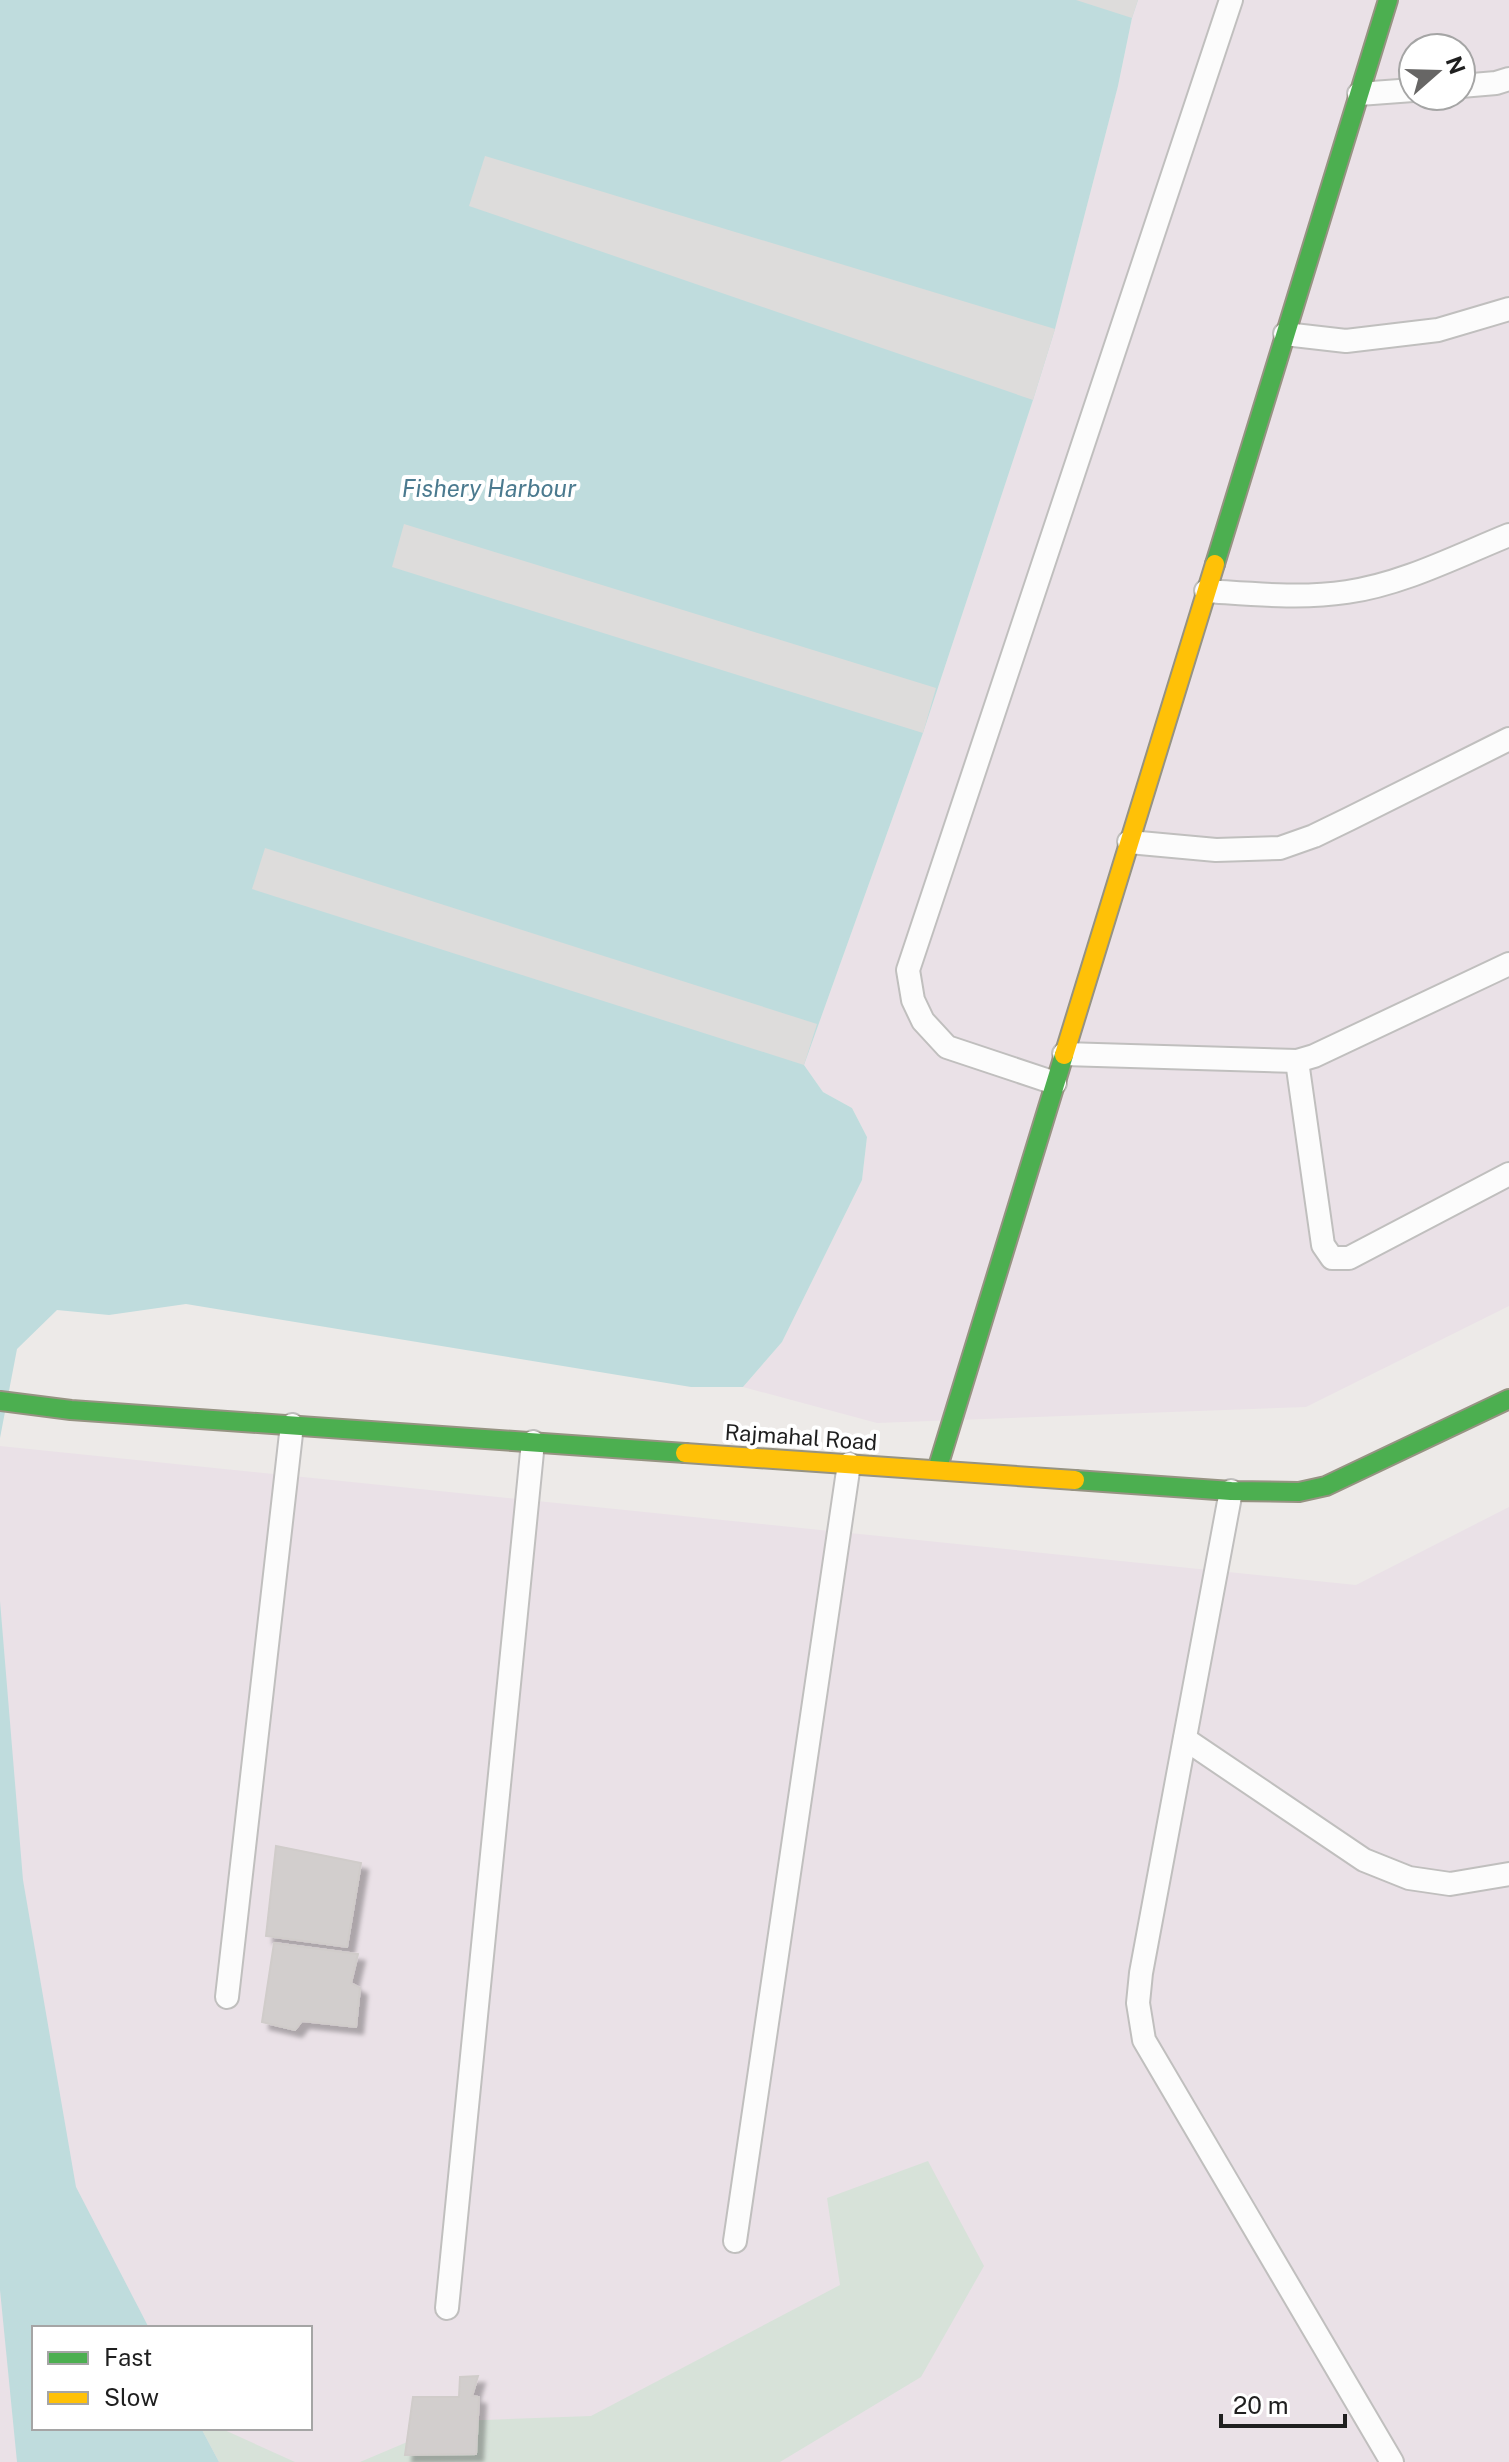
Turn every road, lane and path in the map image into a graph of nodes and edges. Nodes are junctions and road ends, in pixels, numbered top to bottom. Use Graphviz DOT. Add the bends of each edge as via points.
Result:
graph roads {
  1 [pos="1231,0"];
  2 [pos="1388,0"];
  3 [pos="1509,79"];
  4 [pos="1477,85"];
  5 [pos="1397,91"];
  6 [pos="1359,94"];
  7 [pos="1509,309"];
  8 [pos="1285,334"];
  9 [pos="1509,535"];
  10 [pos="1206,591"];
  11 [pos="1509,739"];
  12 [pos="1129,842"];
  13 [pos="1509,964"];
  14 [pos="1064,1054"];
  15 [pos="1297,1061"];
  16 [pos="1055,1083"];
  17 [pos="1509,1174"];
  18 [pos="1509,1399"];
  19 [pos="0,1401"];
  20 [pos="292,1425"];
  21 [pos="533,1442"];
  22 [pos="849,1464"];
  23 [pos="937,1470"];
  24 [pos="1231,1491"];
  25 [pos="1185,1739"];
  26 [pos="1509,1874"];
  27 [pos="227,1997"];
  28 [pos="735,2241"];
  29 [pos="447,2308"];
  30 [pos="1392,2462"];
  1 -- 16 [label="lane" via="908,970 923,1021 947,1047"];
  2 -- 6 [label="street"];
  3 -- 4 [label="lane"];
  5 -- 6 [label="lane"];
  6 -- 8 [label="street"];
  7 -- 8 [label="lane" via="1423,332 1346,341"];
  8 -- 10 [label="street"];
  9 -- 10 [label="lane" via="1389,583 1351,592 1312,596"];
  10 -- 12 [label="street"];
  11 -- 12 [label="lane" via="1280,848 1216,850"];
  12 -- 14 [label="street"];
  13 -- 15 [label="lane"];
  14 -- 15 [label="lane"];
  14 -- 16 [label="street"];
  15 -- 17 [label="lane" via="1323,1245 1332,1258 1349,1258"];
  16 -- 23 [label="street"];
  18 -- 24 [label="street, Rajmahal Road" via="1326,1486 1299,1492"];
  19 -- 20 [label="street, Rajmahal Road"];
  20 -- 21 [label="street, Rajmahal Road"];
  20 -- 27 [label="lane"];
  21 -- 22 [label="street, Rajmahal Road"];
  21 -- 29 [label="lane"];
  22 -- 23 [label="street, Rajmahal Road"];
  22 -- 28 [label="lane"];
  23 -- 24 [label="street, Rajmahal Road"];
  24 -- 25 [label="lane"];
  25 -- 26 [label="lane" via="1364,1860 1409,1878 1450,1884"];
  25 -- 30 [label="lane" via="1141,1973 1138,2003 1144,2040"];
}
